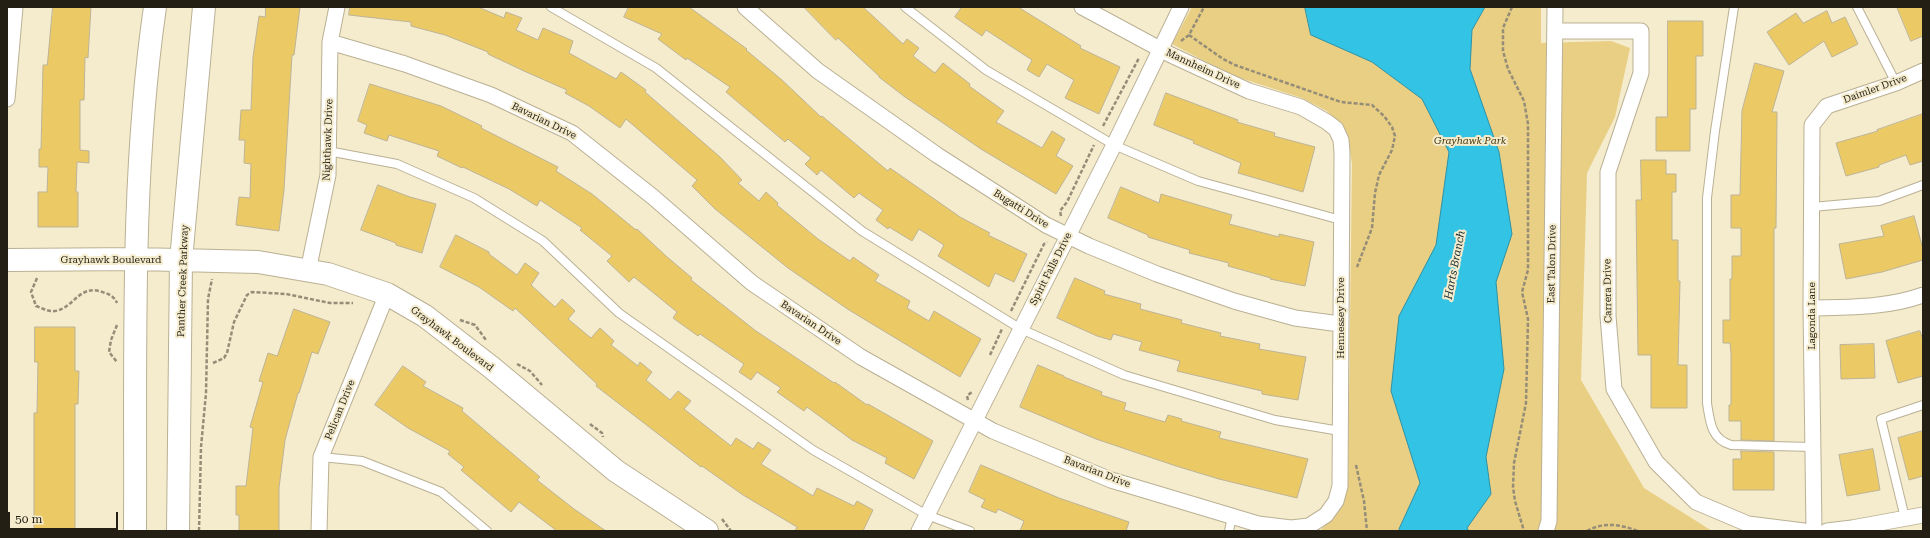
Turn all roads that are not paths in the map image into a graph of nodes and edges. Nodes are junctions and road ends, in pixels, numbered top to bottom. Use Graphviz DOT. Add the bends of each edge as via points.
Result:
graph roads {
  1 [pos="15,7"];
  2 [pos="156,7"];
  3 [pos="204,7"];
  4 [pos="338,7"];
  5 [pos="551,7"];
  6 [pos="745,7"];
  7 [pos="905,7"];
  8 [pos="1082,7"];
  9 [pos="1181,7"];
  10 [pos="1555,7"];
  11 [pos="1734,7"];
  12 [pos="1857,7"];
  13 [pos="1555,31"];
  14 [pos="9,38"];
  15 [pos="330,42"];
  16 [pos="1160,49"];
  17 [pos="1923,71"];
  18 [pos="1896,83"];
  19 [pos="7,100"];
  20 [pos="1827,106"];
  21 [pos="1327,122"];
  22 [pos="1114,145"];
  23 [pos="328,151"];
  24 [pos="1923,185"];
  25 [pos="1812,207"];
  26 [pos="1341,220"];
  27 [pos="1068,236"];
  28 [pos="137,259"];
  29 [pos="7,260"];
  30 [pos="181,260"];
  31 [pos="308,271"];
  32 [pos="387,294"];
  33 [pos="1923,295"];
  34 [pos="1811,308"];
  35 [pos="1340,324"];
  36 [pos="1021,329"];
  37 [pos="1923,405"];
  38 [pos="975,421"];
  39 [pos="1340,430"];
  40 [pos="1813,447"];
  41 [pos="322,457"];
  42 [pos="927,515"];
  43 [pos="1326,515"];
  44 [pos="1923,515"];
  45 [pos="1232,516"];
  46 [pos="1898,523"];
  47 [pos="1549,528"];
  48 [pos="135,531"];
  49 [pos="178,531"];
  50 [pos="319,531"];
  51 [pos="487,531"];
  52 [pos="707,531"];
  53 [pos="919,531"];
  54 [pos="970,531"];
  55 [pos="1229,531"];
  56 [pos="1804,531"];
  57 [pos="1814,531"];
  58 [pos="1827,531"];
  1 -- 14 [label="street"];
  2 -- 28 [label="main road" via="147,74 138,192"];
  3 -- 30 [label="main road, Panther Creek Parkway"];
  4 -- 15 [label="street, Nighthawk Drive"];
  5 -- 36 [label="lane" via="656,68 862,231"];
  6 -- 27 [label="street, Bugatti Drive" via="818,71 1014,206"];
  7 -- 22 [label="lane" via="986,70"];
  8 -- 16 [label="street, Mannheim Drive"];
  9 -- 16 [label="street, Spirit Falls Drive"];
  10 -- 13 [label="street, East Talon Drive"];
  11 -- 40 [label="lane" via="1707,198 1709,416 1716,436 1722,442 1731,445"];
  12 -- 18 [label="lane"];
  13 -- 47 [label="street, East Talon Drive"];
  13 -- 56 [label="street, Carrera Drive" via="1641,31 1641,73 1608,172 1608,316 1614,389 1656,462 1696,502 1748,524"];
  14 -- 19 [label="street"];
  15 -- 23 [label="street, Nighthawk Drive"];
  15 -- 38 [label="street, Bavarian Drive" via="405,64 491,95 572,133 653,197 752,283 862,357"];
  16 -- 21 [label="street, Mannheim Drive" via="1249,91 1301,107"];
  16 -- 22 [label="street, Spirit Falls Drive"];
  17 -- 18 [label="street, Daimler Drive"];
  18 -- 20 [label="street, Daimler Drive"];
  20 -- 25 [label="street, Lagonda Lane" via="1812,125"];
  21 -- 26 [label="street, Hennessey Drive" via="1336,130 1341,140"];
  22 -- 26 [label="lane" via="1198,181"];
  22 -- 27 [label="street, Spirit Falls Drive"];
  23 -- 31 [label="street, Nighthawk Drive" via="328,175"];
  23 -- 42 [label="lane" via="397,164 474,198 543,241 619,313 813,450"];
  24 -- 25 [label="lane" via="1879,201"];
  25 -- 34 [label="street, Lagonda Lane"];
  26 -- 35 [label="street, Hennessey Drive"];
  27 -- 35 [label="street, Bugatti Drive" via="1157,274 1234,301 1295,318"];
  27 -- 36 [label="street, Spirit Falls Drive"];
  28 -- 29 [label="main road, Grayhawk Boulevard"];
  28 -- 30 [label="main road, Grayhawk Boulevard"];
  28 -- 48 [label="main road"];
  30 -- 31 [label="main road, Grayhawk Boulevard" via="258,262"];
  30 -- 49 [label="main road, Panther Creek Parkway"];
  31 -- 32 [label="main road, Grayhawk Boulevard" via="328,274"];
  32 -- 41 [label="street, Pelican Drive"];
  32 -- 52 [label="main road, Grayhawk Boulevard" via="425,316 473,353 616,471"];
  33 -- 34 [label="street" via="1910,300 1863,307"];
  34 -- 40 [label="street, Lagonda Lane"];
  35 -- 39 [label="street, Hennessey Drive"];
  36 -- 38 [label="street, Spirit Falls Drive"];
  36 -- 39 [label="lane" via="1124,375 1275,420"];
  37 -- 46 [label="lane" via="1882,419"];
  38 -- 42 [label="street, Spirit Falls Drive"];
  38 -- 45 [label="street, Bavarian Drive" via="1111,480"];
  39 -- 43 [label="street, Hennessey Drive" via="1340,486 1336,500"];
  40 -- 57 [label="street, Lagonda Lane"];
  41 -- 50 [label="street, Pelican Drive"];
  41 -- 51 [label="lane" via="362,461 441,492"];
  42 -- 53 [label="street, Spirit Falls Drive"];
  42 -- 54 [label="lane"];
  43 -- 45 [label="street, Bavarian Drive" via="1309,526 1291,528 1258,524"];
  44 -- 46 [label="street"];
  45 -- 55 [label="lane"];
  46 -- 58 [label="street"];
}
